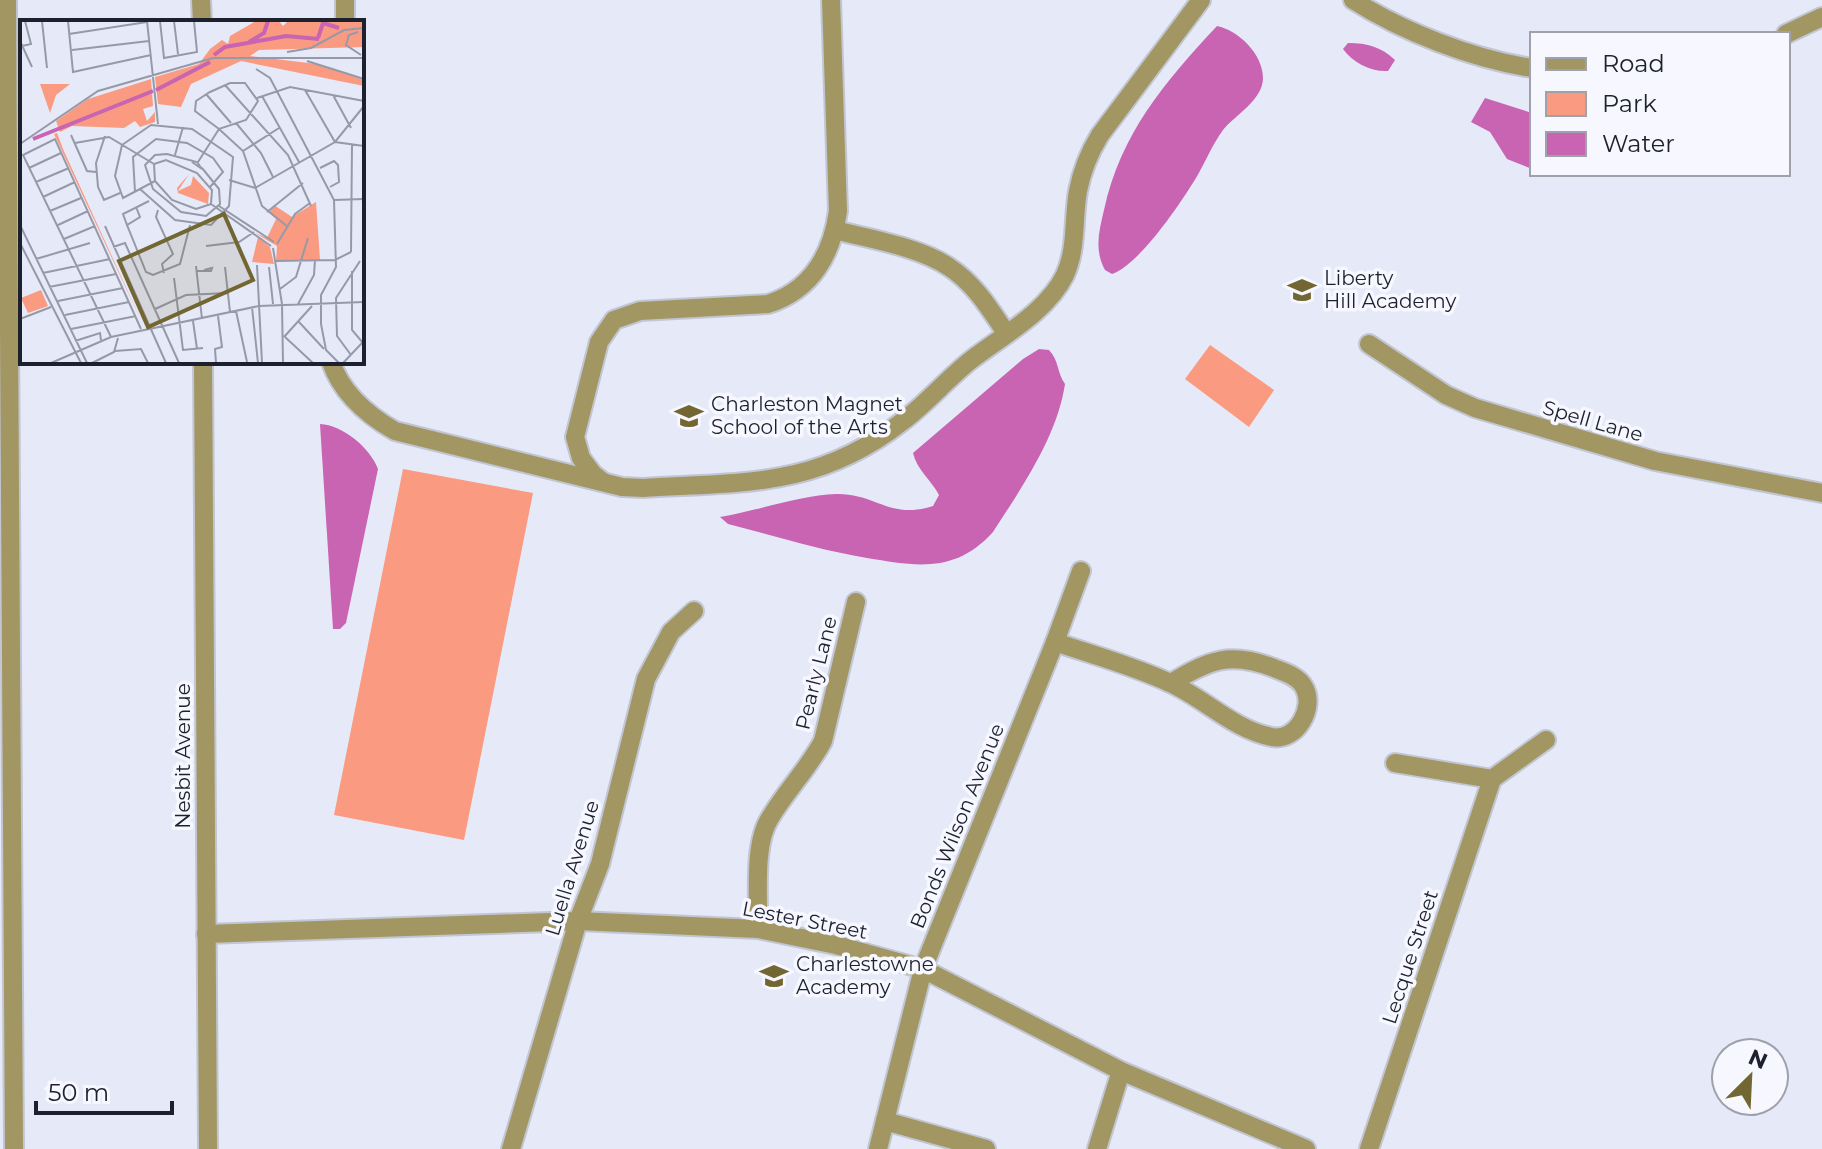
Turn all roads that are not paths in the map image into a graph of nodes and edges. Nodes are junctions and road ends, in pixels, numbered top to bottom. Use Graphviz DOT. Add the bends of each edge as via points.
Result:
graph roads {
  1 [pos="7,0"];
  2 [pos="201,0"];
  3 [pos="831,0"];
  4 [pos="1201,0"];
  5 [pos="1353,0"];
  6 [pos="1822,17"];
  7 [pos="202,20"];
  8 [pos="1790,32"];
  9 [pos="1530,68"];
  10 [pos="835,230"];
  11 [pos="1006,333"];
  12 [pos="1369,344"];
  13 [pos="203,364"];
  14 [pos="332,364"];
  15 [pos="604,482"];
  16 [pos="1822,493"];
  17 [pos="1081,571"];
  18 [pos="856,602"];
  19 [pos="694,611"];
  20 [pos="1055,642"];
  21 [pos="1171,683"];
  22 [pos="1546,740"];
  23 [pos="1395,763"];
  24 [pos="1492,779"];
  25 [pos="578,921"];
  26 [pos="758,929"];
  27 [pos="206,934"];
  28 [pos="923,969"];
  29 [pos="1121,1071"];
  30 [pos="885,1121"];
  31 [pos="14,1149"];
  32 [pos="208,1149"];
  33 [pos="511,1149"];
  34 [pos="878,1149"];
  35 [pos="986,1149"];
  36 [pos="1097,1149"];
  37 [pos="1306,1149"];
  38 [pos="1369,1149"];
  1 -- 31 [label="street"];
  2 -- 7 [label="street"];
  3 -- 10 [label="street"];
  4 -- 11 [label="street" via="1089,153 1064,277 1051,296"];
  5 -- 9 [label="street" via="1440,43"];
  6 -- 8 [label="street"];
  10 -- 11 [label="street" via="947,265 986,302"];
  10 -- 15 [label="street" via="820,265 785,299 640,311 614,320 599,342 575,437 581,458"];
  11 -- 15 [label="street" via="903,421 842,459 808,473 643,488"];
  12 -- 16 [label="street, Spell Lane" via="1475,408 1655,461"];
  13 -- 27 [label="street, Nesbit Avenue"];
  14 -- 15 [label="street" via="347,393 395,431"];
  17 -- 20 [label="street, Bonds Wilson Avenue"];
  18 -- 26 [label="street, Pearly Lane" via="823,741 768,820 760,846"];
  19 -- 25 [label="street, Luella Avenue" via="671,632 646,679 600,864"];
  20 -- 21 [label="street"];
  20 -- 28 [label="street, Bonds Wilson Avenue"];
  21 -- 21 [label="street" via="1274,738 1287,737 1297,728 1308,703 1304,687 1292,675 1236,659 1217,659"];
  22 -- 24 [label="street"];
  23 -- 24 [label="street"];
  24 -- 38 [label="street, Lecque Street"];
  25 -- 26 [label="street, Lester Street"];
  25 -- 27 [label="street, Lester Street"];
  25 -- 33 [label="street, Luella Avenue"];
  26 -- 28 [label="street, Lester Street"];
  27 -- 32 [label="street, Nesbit Avenue"];
  28 -- 29 [label="street, Lester Street"];
  28 -- 30 [label="street, Bonds Wilson Avenue"];
  29 -- 36 [label="street"];
  29 -- 37 [label="street, Lester Street"];
  30 -- 34 [label="street, Bonds Wilson Avenue"];
  30 -- 35 [label="street"];
}
